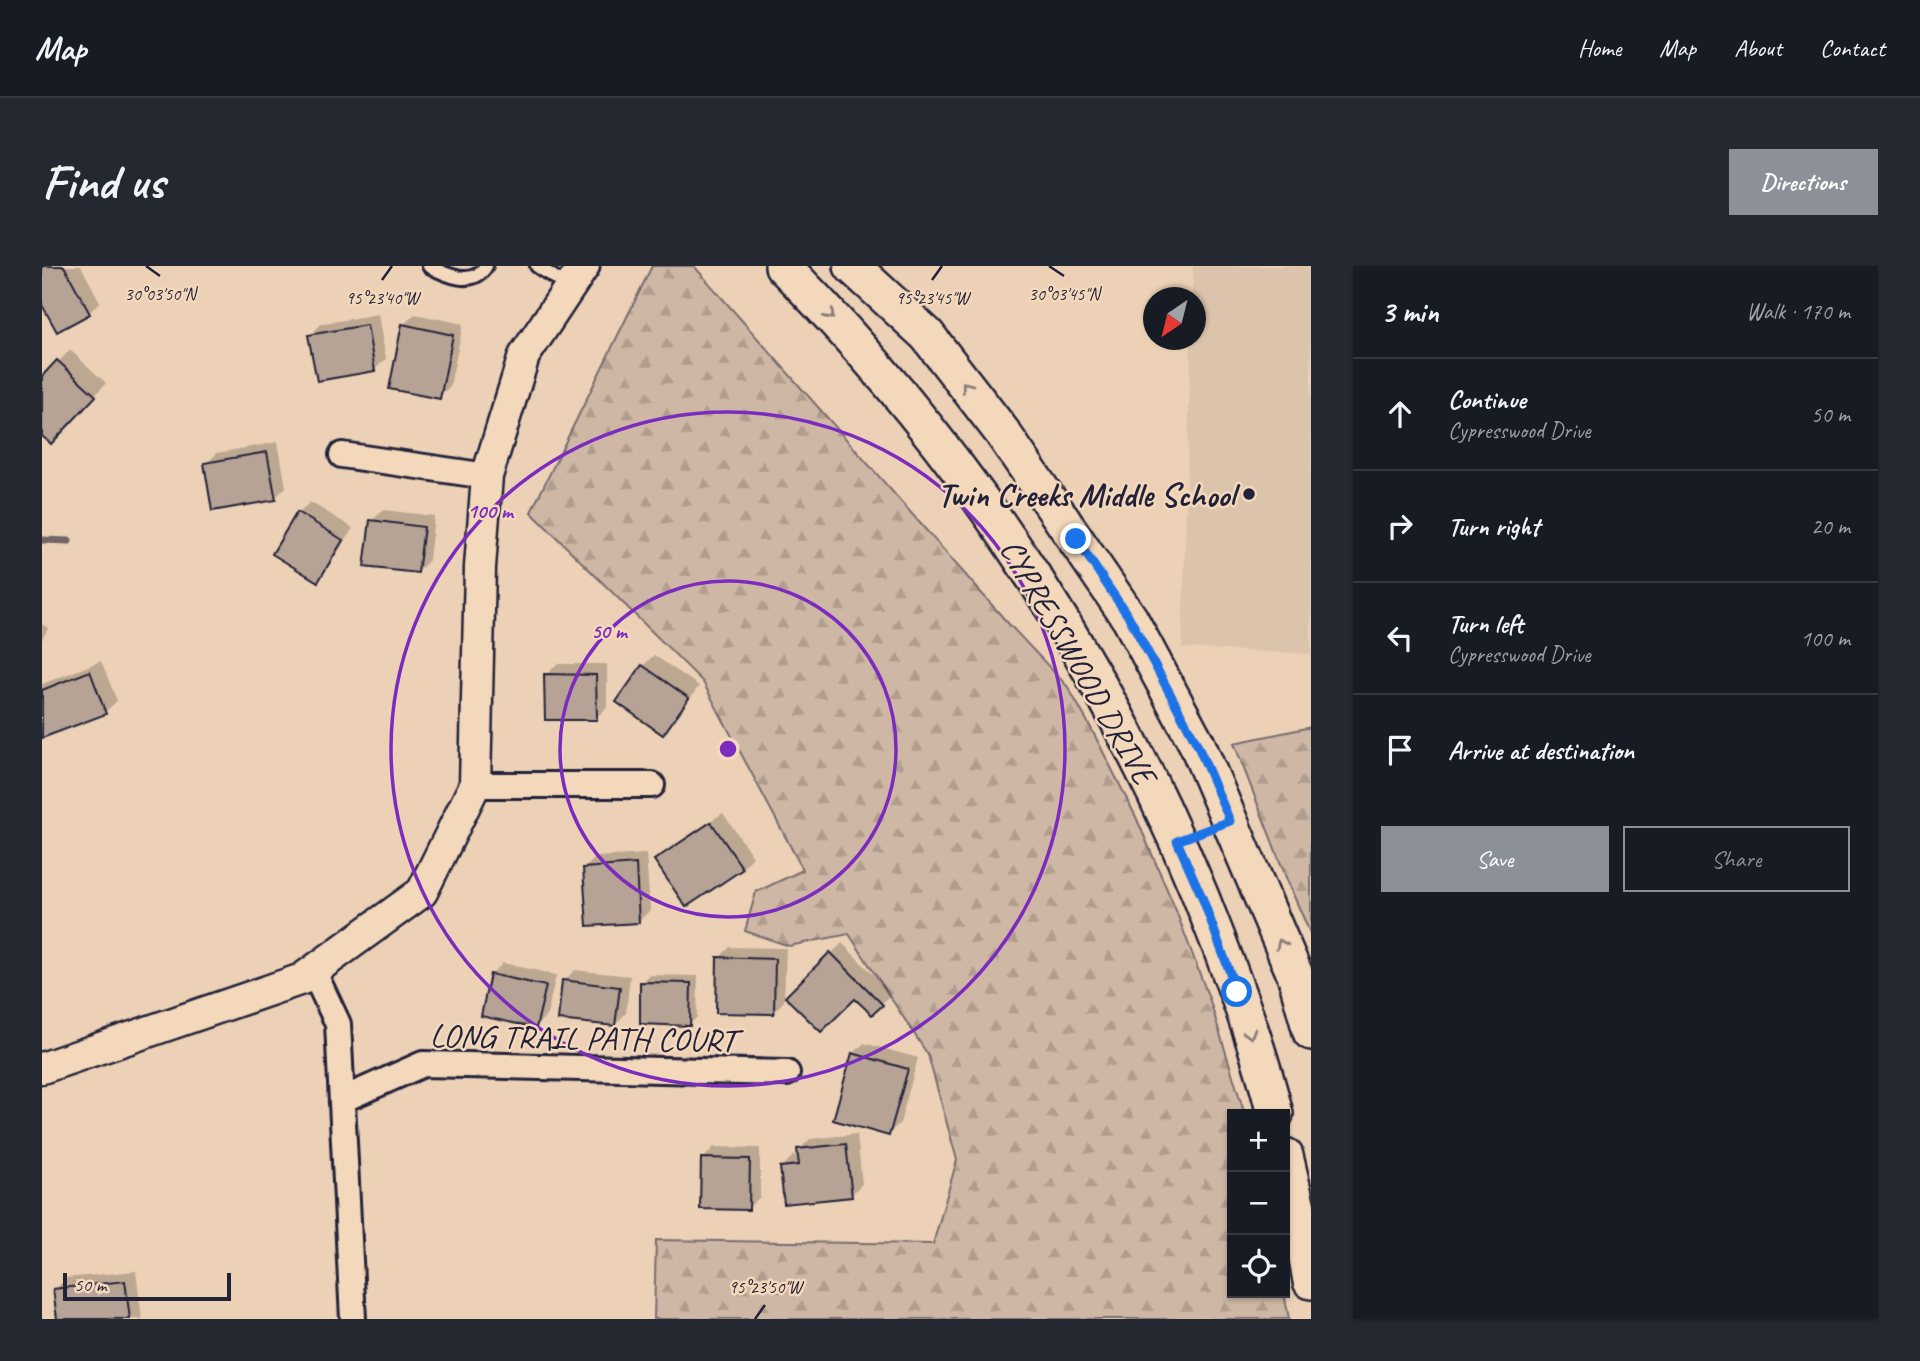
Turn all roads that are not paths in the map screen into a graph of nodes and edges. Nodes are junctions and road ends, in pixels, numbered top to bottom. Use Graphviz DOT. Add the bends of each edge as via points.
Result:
graph roads {
  1 [pos="429,266"];
  2 [pos="485,266"];
  3 [pos="537,266"];
  4 [pos="783,266"];
  5 [pos="852,266"];
  6 [pos="576,277"];
  7 [pos="1002,432"];
  8 [pos="342,455"];
  9 [pos="953,460"];
  10 [pos="487,476"];
  11 [pos="475,785"];
  12 [pos="652,785"];
  13 [pos="1230,821"];
  14 [pos="1177,841"];
  15 [pos="302,979"];
  16 [pos="1311,1032"];
  17 [pos="42,1068"];
  18 [pos="787,1073"];
  19 [pos="344,1099"];
  20 [pos="1273,1109"];
  21 [pos="1289,1172"];
  22 [pos="1310,1266"];
  23 [pos="352,1319"];
  1 -- 2 [label="lane" via="469,278 481,274"];
  3 -- 6 [label="lane"];
  4 -- 9 [label="main road, CYPRESSWOOD DRIVE, one-way" via="890,382"];
  7 -- 5 [label="main road, CYPRESSWOOD DRIVE, one-way" via="927,335"];
  6 -- 10 [label="street" via="524,356"];
  7 -- 9 [label="main road"];
  7 -- 13 [label="main road, CYPRESSWOOD DRIVE" via="1130,619 1197,744"];
  8 -- 10 [label="street"];
  9 -- 14 [label="main road, CYPRESSWOOD DRIVE" via="1058,612 1116,715"];
  10 -- 11 [label="street"];
  11 -- 12 [label="street"];
  11 -- 15 [label="street" via="422,892"];
  13 -- 14 [label="main road"];
  16 -- 13 [label="main road, CYPRESSWOOD DRIVE, one-way" via="1296,977"];
  14 -- 20 [label="main road, CYPRESSWOOD DRIVE, one-way" via="1237,992"];
  15 -- 17 [label="street"];
  15 -- 19 [label="street" via="318,981 338,1024"];
  18 -- 19 [label="street, LONG TRAIL PATH COURT" via="423,1064"];
  19 -- 23 [label="street"];
  21 -- 22 [label="main road"];
}
